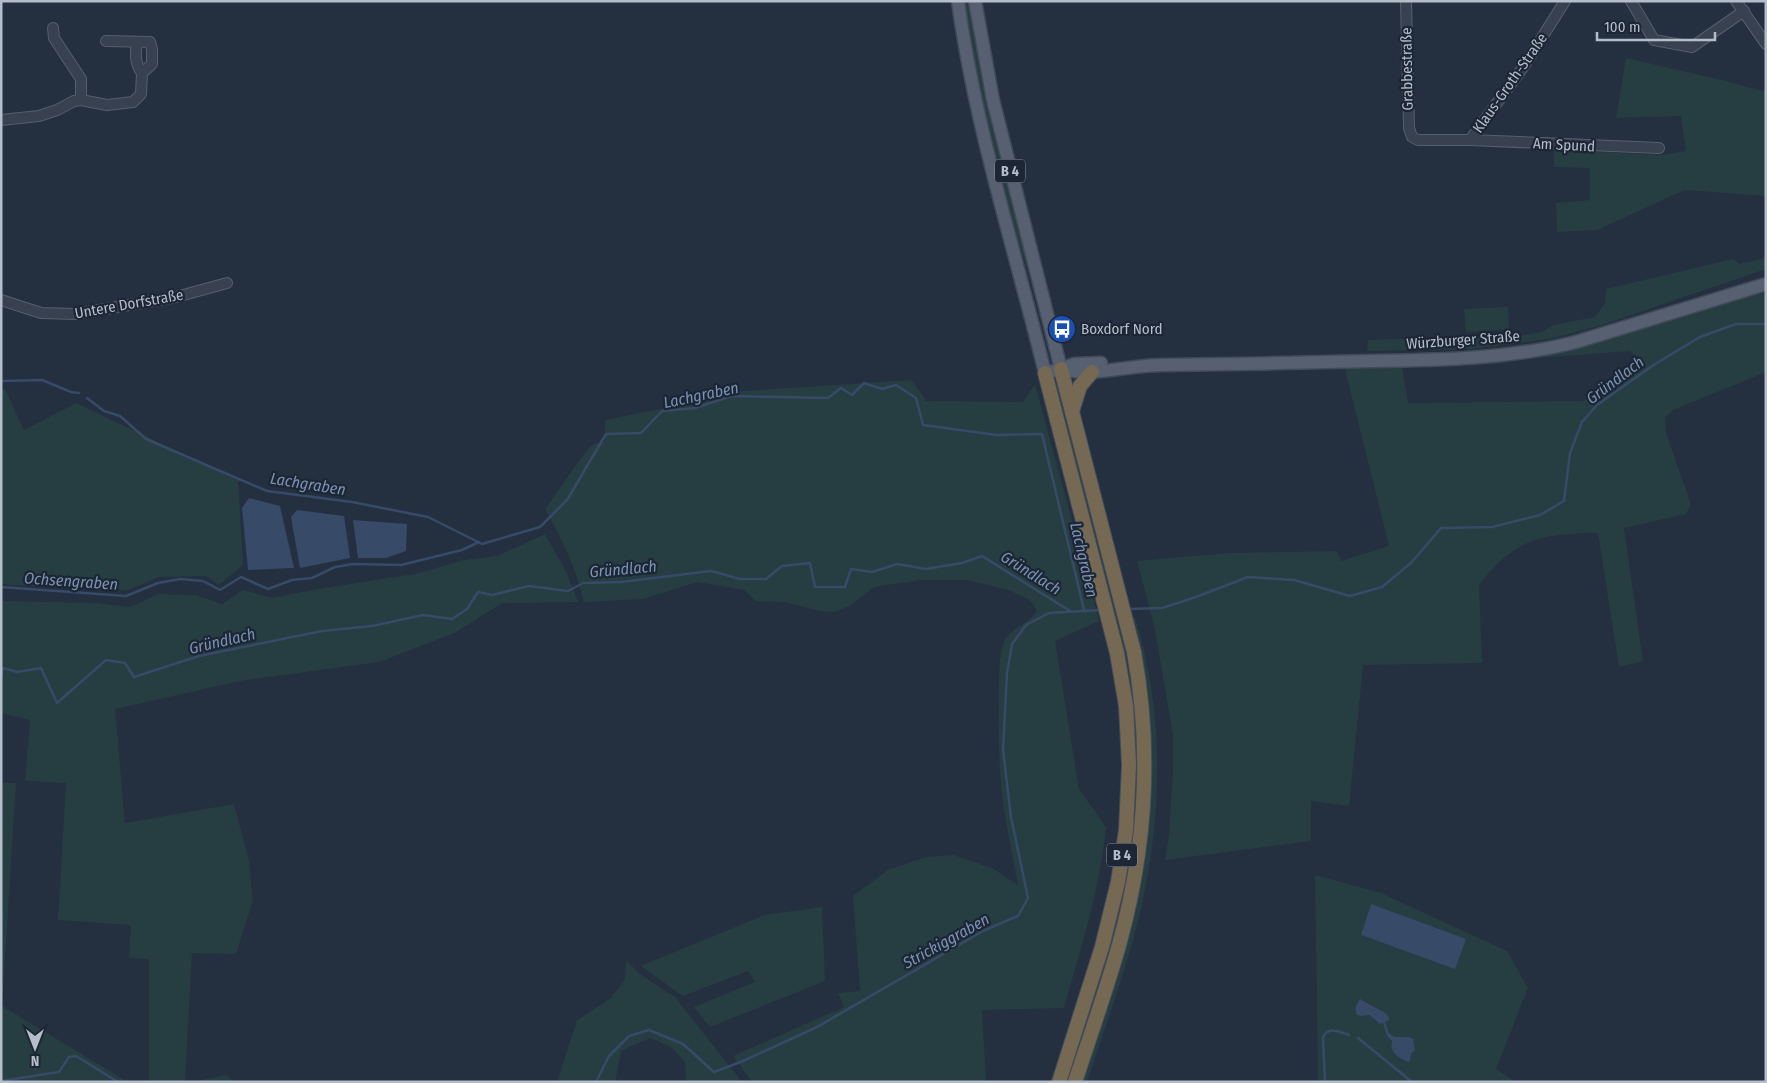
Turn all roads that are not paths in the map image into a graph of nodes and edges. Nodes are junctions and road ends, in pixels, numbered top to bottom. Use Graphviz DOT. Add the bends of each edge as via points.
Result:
graph roads {
  1 [pos="958,1"];
  2 [pos="975,1"];
  3 [pos="1406,1"];
  4 [pos="1565,1"];
  5 [pos="1631,1"];
  6 [pos="1736,1"];
  7 [pos="1744,12"];
  8 [pos="53,28"];
  9 [pos="106,41"];
  10 [pos="137,42"];
  11 [pos="1766,44"];
  12 [pos="142,74"];
  13 [pos="82,100"];
  14 [pos="1,120"];
  15 [pos="1412,137"];
  16 [pos="1470,140"];
  17 [pos="1659,148"];
  18 [pos="228,283"];
  19 [pos="1766,284"];
  20 [pos="1,300"];
  21 [pos="1154,365"];
  22 [pos="1061,369"];
  23 [pos="1092,372"];
  24 [pos="1045,373"];
  25 [pos="1072,412"];
  26 [pos="1059,1082"];
  27 [pos="1075,1082"];
  1 -- 24 [label="main road, B 4" via="988,151"];
  2 -- 22 [label="main road, B 4" via="993,100"];
  3 -- 15 [label="street, Grabbestraße" via="1408,128"];
  4 -- 16 [label="street, Klaus-Groth-Straße" via="1524,66"];
  5 -- 7 [label="street" via="1654,40 1692,47"];
  6 -- 7 [label="street"];
  7 -- 11 [label="street"];
  8 -- 13 [label="street" via="54,38 81,79"];
  9 -- 10 [label="street"];
  10 -- 12 [label="street" via="135,53"];
  10 -- 12 [label="street" via="150,42 152,49 152,64"];
  12 -- 13 [label="street" via="141,94 133,102 107,105"];
  13 -- 14 [label="street" via="39,116"];
  15 -- 16 [label="street, Klaus-Groth-Straße" via="1418,140"];
  16 -- 17 [label="street, Am Spund"];
  18 -- 20 [label="street, Untere Dorfstraße" via="176,297 76,314 41,313"];
  19 -- 21 [label="main road, Würzburger Straße" via="1587,339 1525,352 1438,360"];
  21 -- 22 [label="main road, Würzburger Straße" via="1074,364"];
  21 -- 23 [label="main road, Würzburger Straße"];
  22 -- 23 [label="main road, Würzburger Straße"];
  22 -- 24 [label="main road, Würzburger Straße"];
  22 -- 25 [label="highway, B 4"];
  23 -- 25 [label="highway" via="1080,386"];
  24 -- 26 [label="highway, B 4" via="1122,679 1129,779 1118,882 1102,947"];
  25 -- 27 [label="highway, B 4" via="1136,664 1144,726 1145,779 1132,891 1119,946"];
}
